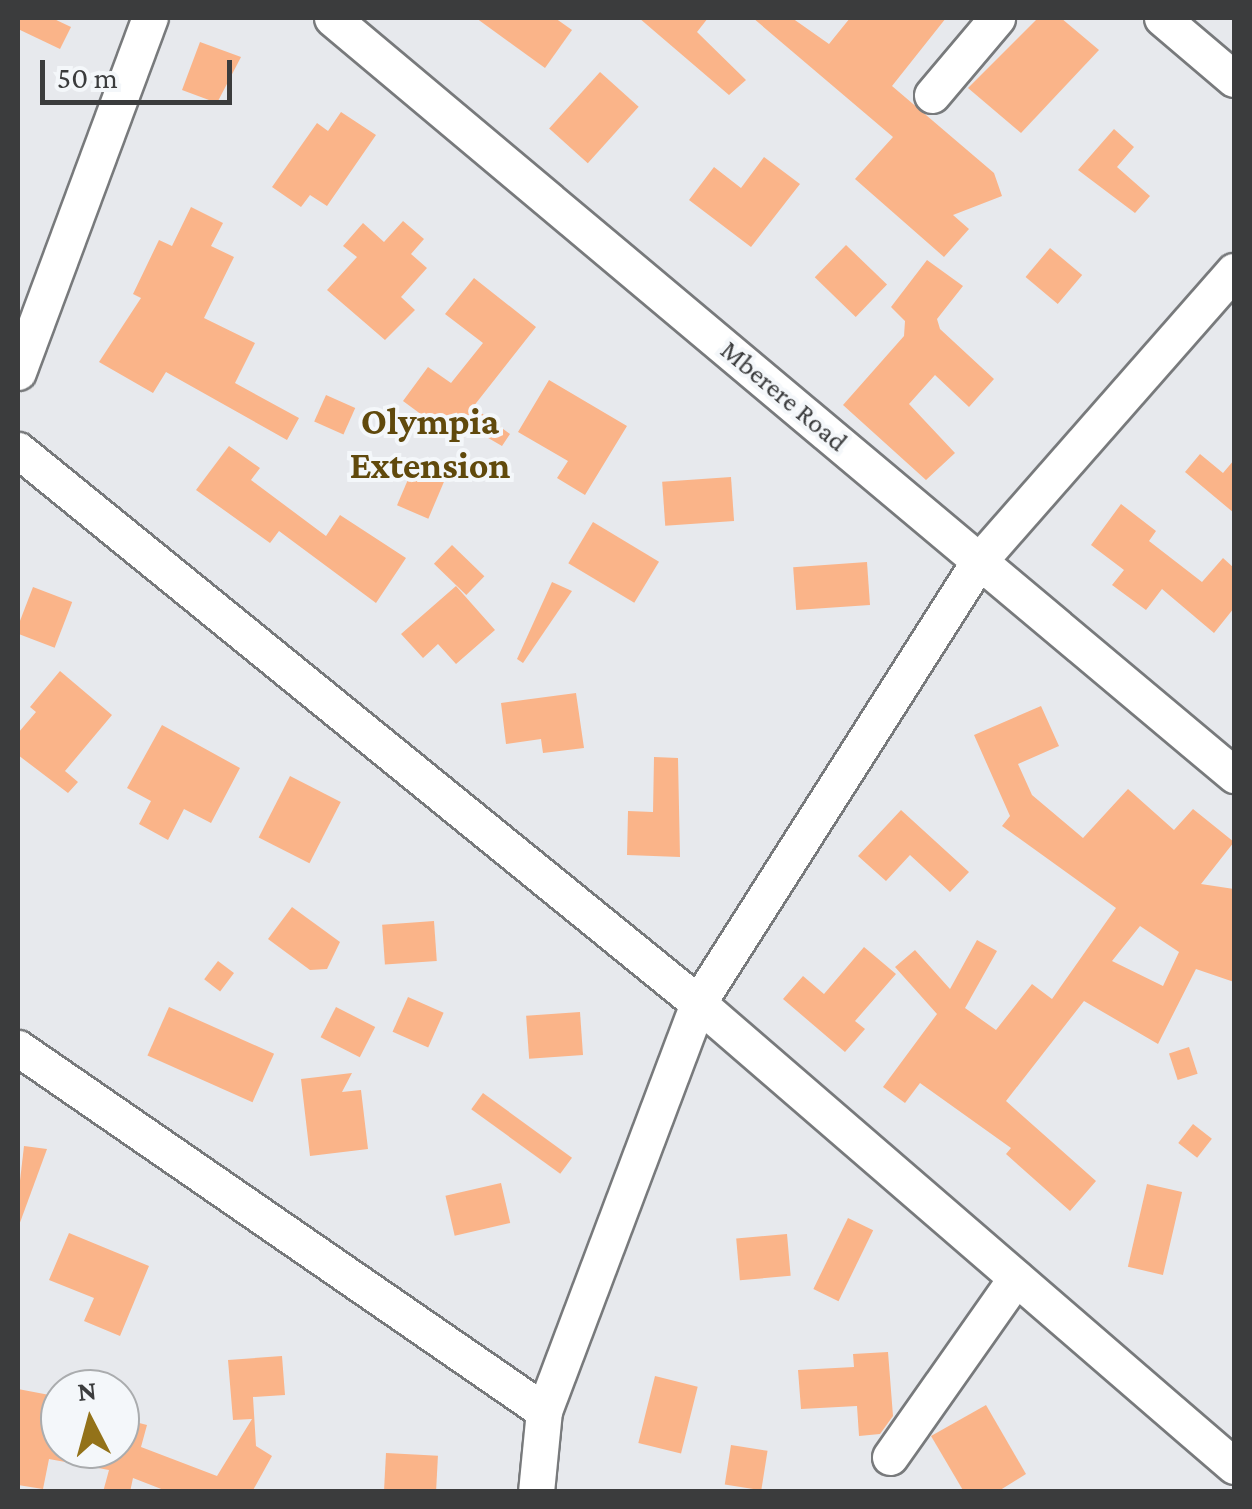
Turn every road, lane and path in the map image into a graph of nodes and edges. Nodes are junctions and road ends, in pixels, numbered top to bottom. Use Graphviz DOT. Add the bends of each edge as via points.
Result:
graph roads {
  1 [pos="150,18"];
  2 [pos="332,18"];
  3 [pos="997,18"];
  4 [pos="1162,18"];
  5 [pos="1234,79"];
  6 [pos="932,95"];
  7 [pos="1234,271"];
  8 [pos="18,372"];
  9 [pos="18,450"];
  10 [pos="980,560"];
  11 [pos="1234,776"];
  12 [pos="698,1004"];
  13 [pos="18,1048"];
  14 [pos="1016,1278"];
  15 [pos="544,1411"];
  16 [pos="890,1457"];
  17 [pos="1234,1466"];
  18 [pos="536,1492"];
  1 -- 8 [label="street"];
  2 -- 10 [label="street, Mberere Road"];
  3 -- 6 [label="street"];
  4 -- 5 [label="street"];
  7 -- 10 [label="street"];
  9 -- 12 [label="street"];
  10 -- 11 [label="street, Mberere Road"];
  10 -- 12 [label="street"];
  12 -- 14 [label="street"];
  12 -- 15 [label="street"];
  13 -- 15 [label="street"];
  14 -- 16 [label="street"];
  14 -- 17 [label="street"];
  15 -- 18 [label="street"];
}
